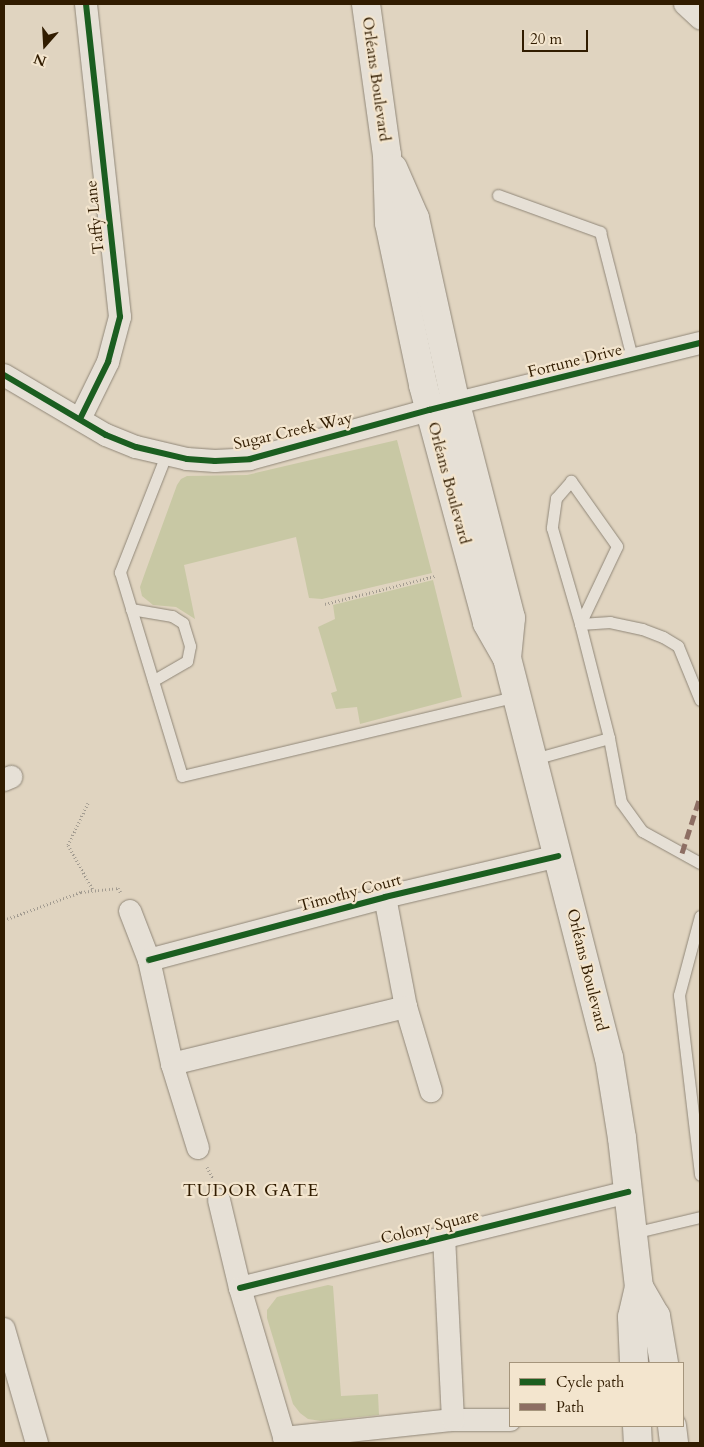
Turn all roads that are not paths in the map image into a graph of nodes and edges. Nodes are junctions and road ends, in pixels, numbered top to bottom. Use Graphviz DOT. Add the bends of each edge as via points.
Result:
graph roads {
  1 [pos="86,4"];
  2 [pos="366,4"];
  3 [pos="685,4"];
  4 [pos="700,18"];
  5 [pos="387,155"];
  6 [pos="498,195"];
  7 [pos="700,344"];
  8 [pos="633,361"];
  9 [pos="4,375"];
  10 [pos="456,404"];
  11 [pos="430,410"];
  12 [pos="80,419"];
  13 [pos="166,455"];
  14 [pos="131,609"];
  15 [pos="580,624"];
  16 [pos="508,658"];
  17 [pos="153,681"];
  18 [pos="518,696"];
  19 [pos="700,700"];
  20 [pos="609,738"];
  21 [pos="534,760"];
  22 [pos="558,856"];
  23 [pos="700,863"];
  24 [pos="385,897"];
  25 [pos="130,911"];
  26 [pos="700,916"];
  27 [pos="149,960"];
  28 [pos="406,1007"];
  29 [pos="172,1064"];
  30 [pos="431,1091"];
  31 [pos="198,1148"];
  32 [pos="700,1175"];
  33 [pos="628,1192"];
  34 [pos="219,1200"];
  35 [pos="700,1217"];
  36 [pos="633,1233"];
  37 [pos="444,1238"];
  38 [pos="639,1287"];
  39 [pos="240,1288"];
  40 [pos="4,1329"];
  41 [pos="634,1362"];
  42 [pos="664,1362"];
  43 [pos="453,1420"];
  44 [pos="509,1420"];
  45 [pos="637,1427"];
  46 [pos="672,1427"];
  47 [pos="285,1441"];
  48 [pos="37,1443"];
  49 [pos="638,1443"];
  50 [pos="674,1443"];
  1 -- 12 [label="street, Taffy Lane" via="120,317 108,362"];
  2 -- 5 [label="main road, Orléans Boulevard"];
  3 -- 4 [label="street"];
  5 -- 10 [label="main road, Orléans Boulevard" via="414,218"];
  5 -- 11 [label="main road, Orléans Boulevard" via="389,222"];
  6 -- 8 [label="lane" via="600,232"];
  7 -- 8 [label="street, Fortune Drive"];
  8 -- 10 [label="street, Fortune Drive"];
  9 -- 12 [label="street, Sugar Creek Way"];
  10 -- 11 [label="street, Sugar Creek Way"];
  10 -- 16 [label="main road, Orléans Boulevard" via="510,618"];
  11 -- 13 [label="street, Sugar Creek Way" via="250,458 187,459"];
  11 -- 16 [label="main road, Orléans Boulevard" via="488,623"];
  12 -- 13 [label="street, Sugar Creek Way" via="113,438"];
  13 -- 14 [label="lane" via="120,572"];
  14 -- 17 [label="lane"];
  14 -- 17 [label="lane" via="172,616 183,623 190,646 187,661"];
  15 -- 15 [label="lane" via="618,546 571,480 556,498 552,528"];
  15 -- 19 [label="lane" via="610,622 642,629 678,646"];
  15 -- 20 [label="lane"];
  16 -- 18 [label="main road, Orléans Boulevard"];
  17 -- 18 [label="lane" via="182,776"];
  18 -- 21 [label="main road, Orléans Boulevard"];
  20 -- 21 [label="lane"];
  20 -- 23 [label="lane" via="621,802 642,831"];
  21 -- 22 [label="main road, Orléans Boulevard"];
  22 -- 24 [label="street, Timothy Court"];
  22 -- 33 [label="main road, Orléans Boulevard" via="609,1057"];
  24 -- 27 [label="street, Timothy Court"];
  24 -- 28 [label="street, Timothy Court"];
  25 -- 27 [label="street"];
  26 -- 32 [label="lane" via="679,995"];
  27 -- 29 [label="street"];
  28 -- 29 [label="street"];
  28 -- 30 [label="street, Timothy Court"];
  29 -- 31 [label="street"];
  33 -- 36 [label="main road, Orléans Boulevard"];
  33 -- 37 [label="street, Colony Square"];
  34 -- 39 [label="street"];
  35 -- 36 [label="lane"];
  36 -- 38 [label="main road, Orléans Boulevard"];
  37 -- 39 [label="street, Colony Square"];
  37 -- 43 [label="street, Colony Square"];
  38 -- 41 [label="main road, Orléans Boulevard" via="632,1317"];
  38 -- 42 [label="main road, Orléans Boulevard" via="656,1316"];
  39 -- 47 [label="street"];
  40 -- 48 [label="street"];
  43 -- 44 [label="street"];
  43 -- 47 [label="street"];
  45 -- 49 [label="main road"];
  46 -- 50 [label="main road"];
}
